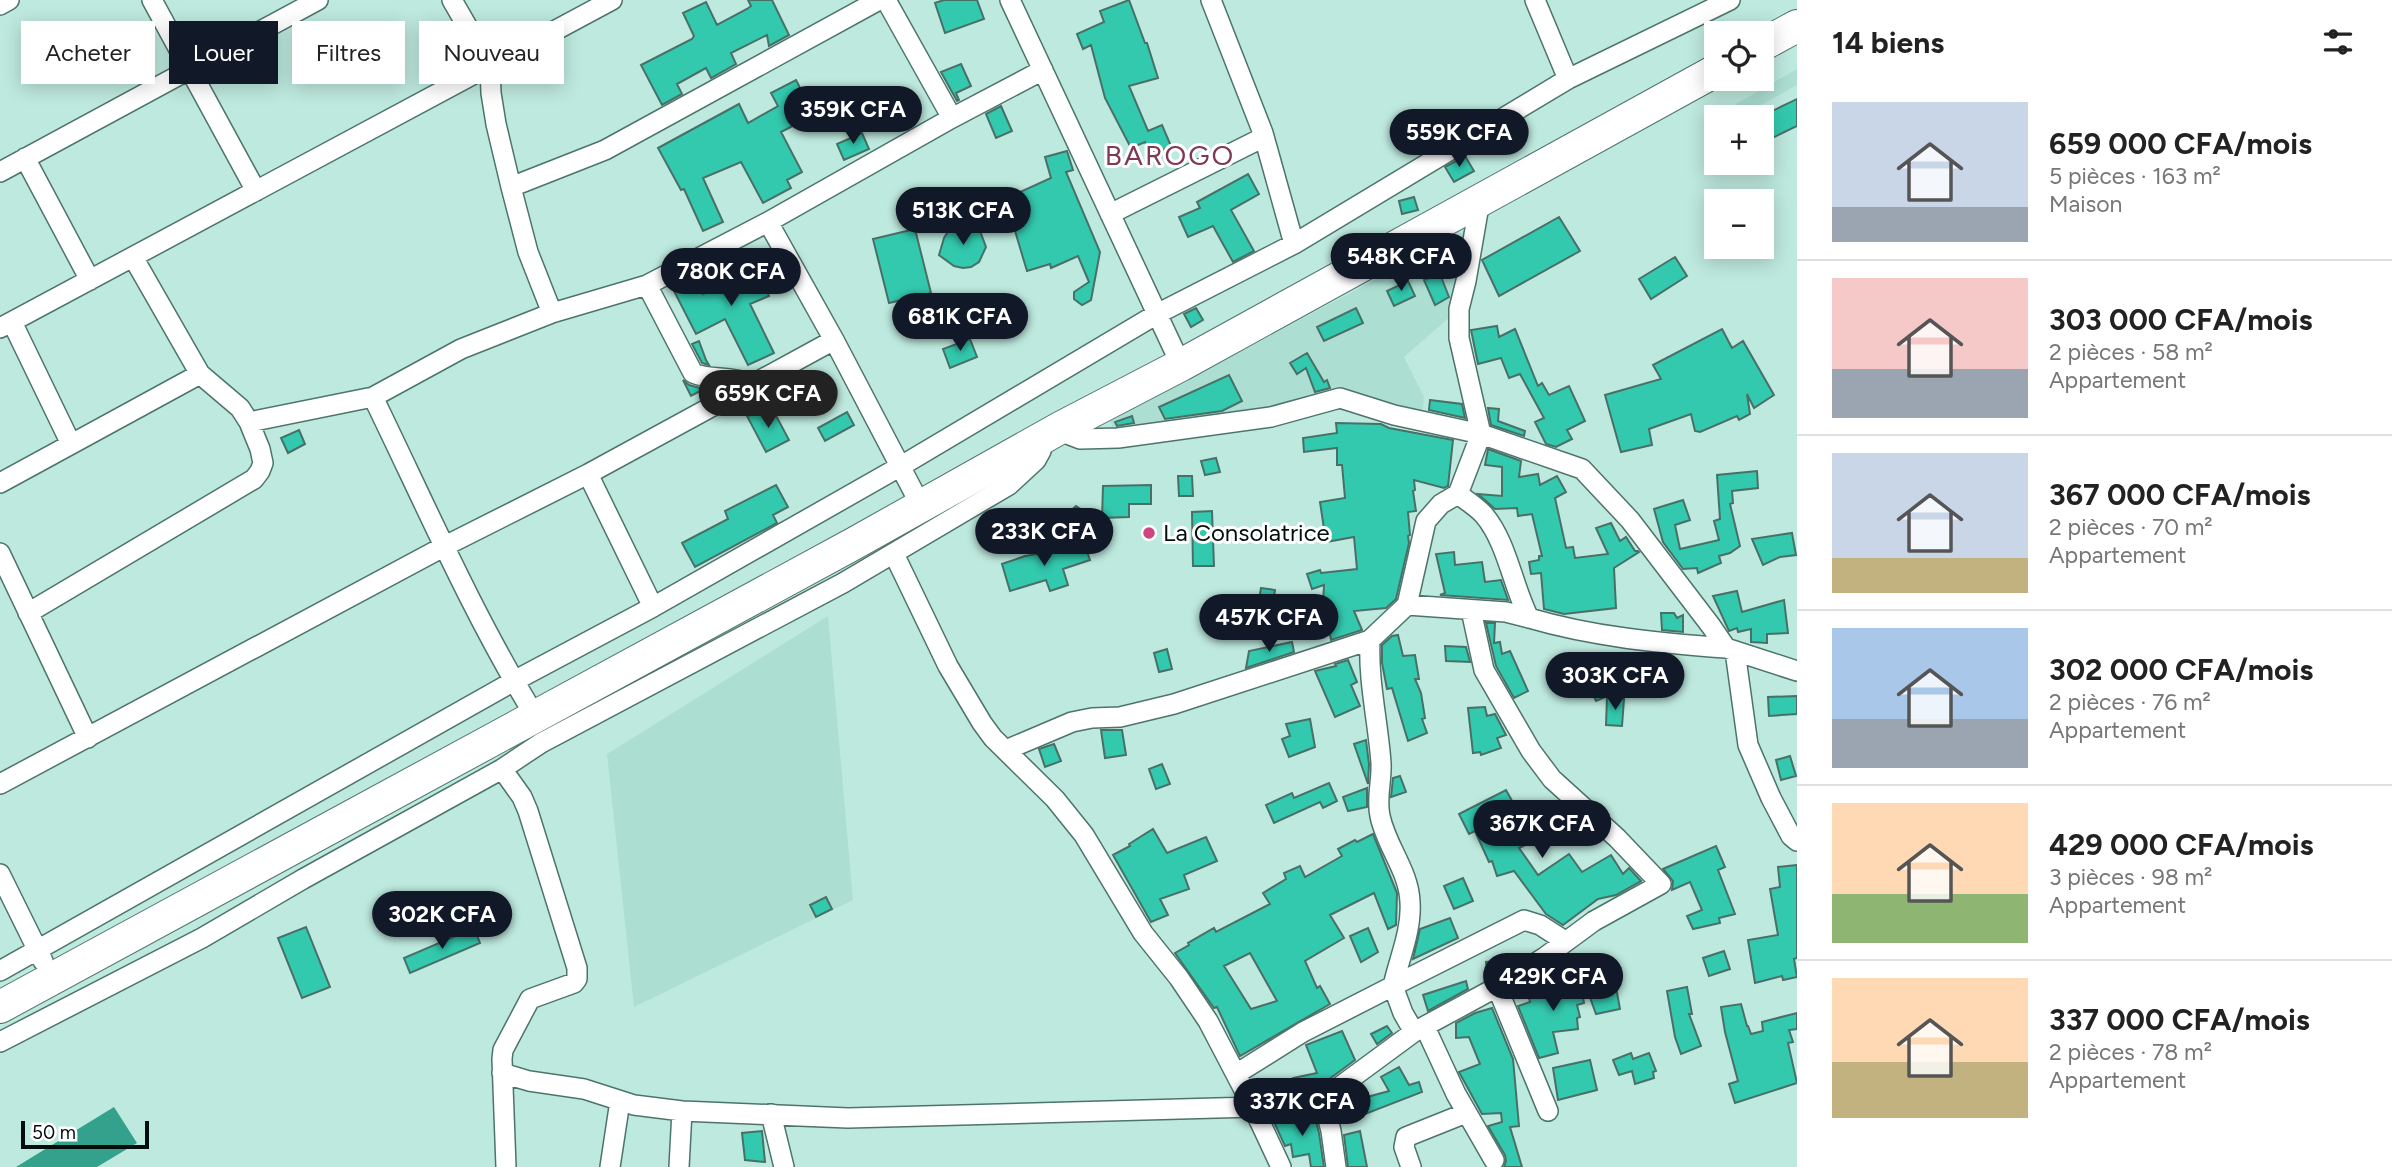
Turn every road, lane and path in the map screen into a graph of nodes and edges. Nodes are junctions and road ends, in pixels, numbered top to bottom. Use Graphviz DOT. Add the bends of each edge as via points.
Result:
graph roads {
  1 [pos="9,0"];
  2 [pos="152,0"];
  3 [pos="318,0"];
  4 [pos="452,0"];
  5 [pos="612,0"];
  6 [pos="879,0"];
  7 [pos="886,0"];
  8 [pos="1010,0"];
  9 [pos="1210,0"];
  10 [pos="1535,0"];
  11 [pos="1730,0"];
  12 [pos="0,5"];
  13 [pos="464,21"];
  14 [pos="278,22"];
  15 [pos="564,26"];
  16 [pos="1797,26"];
  17 [pos="169,31"];
  18 [pos="1774,38"];
  19 [pos="1043,70"];
  20 [pos="1704,77"];
  21 [pos="1568,79"];
  22 [pos="169,80"];
  23 [pos="198,84"];
  24 [pos="456,84"];
  25 [pos="491,84"];
  26 [pos="952,118"];
  27 [pos="1264,137"];
  28 [pos="25,158"];
  29 [pos="0,172"];
  30 [pos="511,187"];
  31 [pos="256,191"];
  32 [pos="1480,200"];
  33 [pos="1110,214"];
  34 [pos="768,222"];
  35 [pos="1294,244"];
  36 [pos="133,257"];
  37 [pos="90,280"];
  38 [pos="647,285"];
  39 [pos="552,313"];
  40 [pos="1157,314"];
  41 [pos="6,325"];
  42 [pos="834,340"];
  43 [pos="1181,365"];
  44 [pos="200,374"];
  45 [pos="751,384"];
  46 [pos="373,397"];
  47 [pos="249,422"];
  48 [pos="1051,434"];
  49 [pos="1481,434"];
  50 [pos="71,444"];
  51 [pos="901,466"];
  52 [pos="587,474"];
  53 [pos="0,482"];
  54 [pos="1458,494"];
  55 [pos="921,506"];
  56 [pos="445,546"];
  57 [pos="0,553"];
  58 [pos="894,554"];
  59 [pos="1407,605"];
  60 [pos="653,607"];
  61 [pos="1471,610"];
  62 [pos="27,613"];
  63 [pos="1529,618"];
  64 [pos="1370,640"];
  65 [pos="1730,650"];
  66 [pos="1797,671"];
  67 [pos="514,681"];
  68 [pos="536,716"];
  69 [pos="88,738"];
  70 [pos="1006,750"];
  71 [pos="502,769"];
  72 [pos="0,783"];
  73 [pos="1797,841"];
  74 [pos="0,874"];
  75 [pos="1565,941"];
  76 [pos="38,950"];
  77 [pos="0,971"];
  78 [pos="51,979"];
  79 [pos="1393,986"];
  80 [pos="1497,987"];
  81 [pos="0,1007"];
  82 [pos="1420,1030"];
  83 [pos="0,1042"];
  84 [pos="502,1073"];
  85 [pos="1236,1074"];
  86 [pos="1323,1099"];
  87 [pos="620,1101"];
  88 [pos="1254,1110"];
  89 [pos="682,1111"];
  90 [pos="1548,1111"];
  91 [pos="1466,1113"];
  92 [pos="771,1114"];
  93 [pos="1494,1160"];
  94 [pos="506,1167"];
  95 [pos="610,1167"];
  96 [pos="679,1167"];
  97 [pos="784,1167"];
  98 [pos="1281,1167"];
  99 [pos="1336,1167"];
  100 [pos="1411,1167"];
  1 -- 12 [label="street"];
  2 -- 17 [label="street"];
  3 -- 14 [label="street"];
  4 -- 13 [label="street"];
  5 -- 15 [label="street"];
  6 -- 30 [label="street" via="605,150"];
  7 -- 26 [label="street"];
  8 -- 19 [label="street"];
  9 -- 27 [label="street"];
  10 -- 21 [label="street"];
  11 -- 21 [label="street"];
  16 -- 18 [label="highway"];
  19 -- 26 [label="street"];
  19 -- 33 [label="street"];
  20 -- 32 [label="highway"];
  21 -- 35 [label="street"];
  22 -- 28 [label="street"];
  23 -- 31 [label="street"];
  24 -- 31 [label="street"];
  25 -- 30 [label="street"];
  26 -- 34 [label="street"];
  27 -- 33 [label="street"];
  27 -- 35 [label="street"];
  28 -- 29 [label="street"];
  28 -- 37 [label="street"];
  30 -- 39 [label="street" via="528,252"];
  31 -- 36 [label="street"];
  32 -- 43 [label="highway"];
  32 -- 49 [label="street" via="1459,309 1461,347"];
  33 -- 40 [label="street"];
  34 -- 38 [label="street"];
  34 -- 42 [label="street"];
  35 -- 40 [label="street"];
  36 -- 37 [label="street"];
  36 -- 44 [label="street"];
  37 -- 41 [label="street"];
  38 -- 39 [label="street"];
  38 -- 45 [label="street" via="693,373"];
  39 -- 46 [label="street" via="461,349"];
  40 -- 43 [label="street"];
  40 -- 51 [label="street"];
  41 -- 50 [label="street"];
  42 -- 45 [label="street"];
  42 -- 51 [label="street"];
  43 -- 48 [label="highway"];
  44 -- 47 [label="street" via="240,408"];
  44 -- 50 [label="street"];
  45 -- 52 [label="street"];
  46 -- 47 [label="street"];
  46 -- 56 [label="street"];
  47 -- 62 [label="street" via="262,463 254,479"];
  48 -- 49 [label="street" via="1118,438 1271,417 1340,398"];
  48 -- 55 [label="highway"];
  48 -- 58 [label="street" via="1036,460 1009,485"];
  49 -- 54 [label="street"];
  49 -- 65 [label="street" via="1582,469 1630,520"];
  50 -- 53 [label="street"];
  51 -- 55 [label="street"];
  51 -- 60 [label="street"];
  52 -- 56 [label="street"];
  52 -- 60 [label="street"];
  54 -- 59 [label="street" via="1440,504 1426,521"];
  54 -- 63 [label="street" via="1483,514 1495,531"];
  55 -- 68 [label="highway"];
  56 -- 67 [label="street"];
  56 -- 69 [label="street"];
  57 -- 62 [label="street"];
  58 -- 70 [label="street" via="948,666 982,723"];
  58 -- 71 [label="street" via="541,743"];
  59 -- 61 [label="street"];
  59 -- 64 [label="street"];
  60 -- 67 [label="street"];
  61 -- 63 [label="street"];
  61 -- 75 [label="street" via="1484,670 1531,751 1552,779 1661,884"];
  62 -- 69 [label="street"];
  63 -- 65 [label="street" via="1632,640"];
  64 -- 70 [label="street" via="1163,707 1072,722"];
  64 -- 79 [label="street" via="1381,763 1379,812 1407,881 1411,903"];
  65 -- 66 [label="street"];
  65 -- 73 [label="street" via="1748,745 1771,798"];
  67 -- 68 [label="street"];
  67 -- 76 [label="street"];
  68 -- 78 [label="highway"];
  69 -- 72 [label="street"];
  70 -- 85 [label="street" via="1084,835 1143,933 1208,1021"];
  71 -- 83 [label="street" via="201,938"];
  71 -- 84 [label="street" via="528,811 578,976 574,983 530,999 503,1050"];
  74 -- 76 [label="street"];
  75 -- 79 [label="street" via="1524,920"];
  75 -- 80 [label="street"];
  76 -- 77 [label="street"];
  76 -- 78 [label="street"];
  78 -- 81 [label="highway"];
  79 -- 82 [label="street" via="1403,1013"];
  79 -- 85 [label="street" via="1303,1032"];
  80 -- 82 [label="street"];
  80 -- 90 [label="street"];
  82 -- 86 [label="street"];
  82 -- 91 [label="street"];
  84 -- 87 [label="street"];
  84 -- 94 [label="street"];
  85 -- 88 [label="street"];
  86 -- 88 [label="street"];
  86 -- 99 [label="street"];
  87 -- 89 [label="street"];
  87 -- 95 [label="street"];
  88 -- 92 [label="street" via="849,1118"];
  88 -- 98 [label="street"];
  89 -- 92 [label="street"];
  89 -- 96 [label="street"];
  91 -- 93 [label="street"];
  91 -- 100 [label="street" via="1406,1137 1404,1147"];
  92 -- 97 [label="street"];
}
